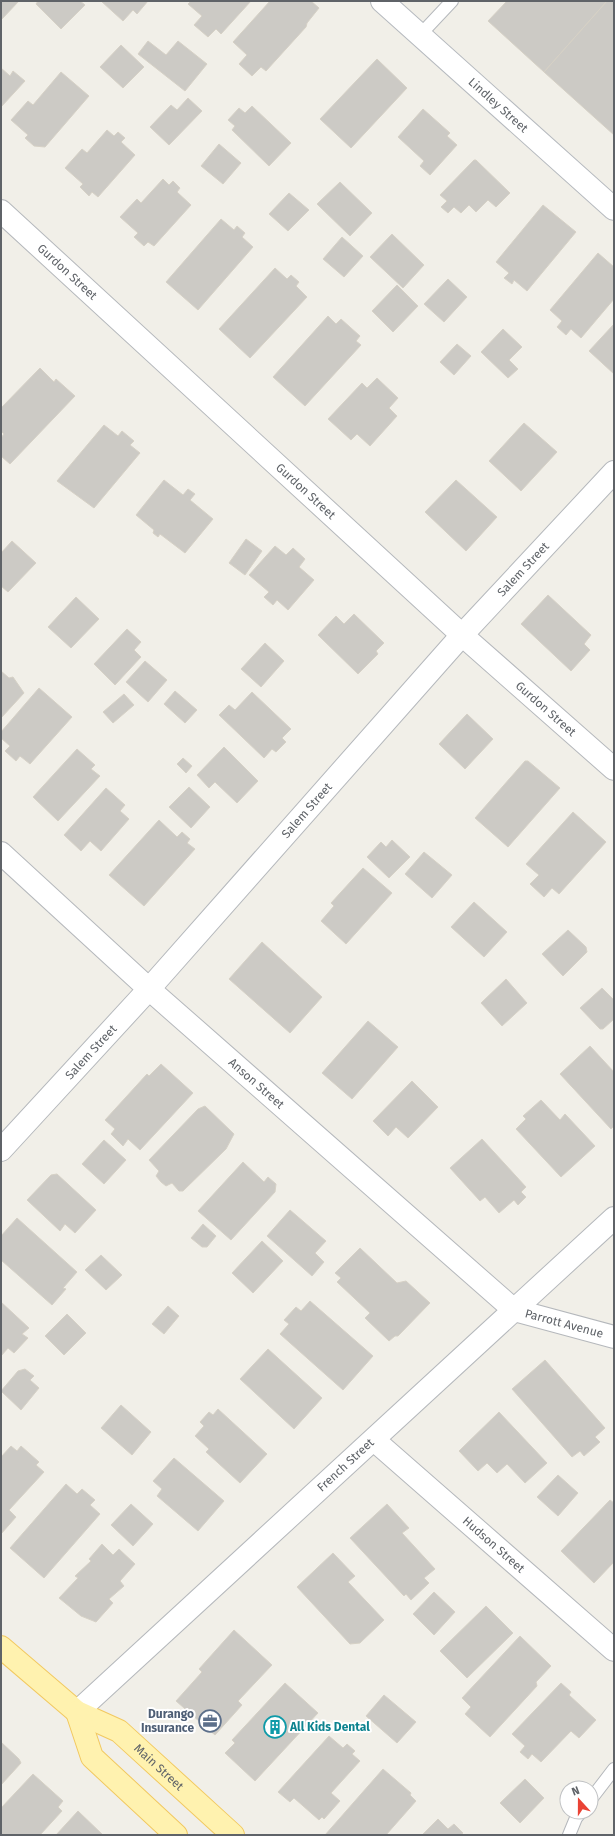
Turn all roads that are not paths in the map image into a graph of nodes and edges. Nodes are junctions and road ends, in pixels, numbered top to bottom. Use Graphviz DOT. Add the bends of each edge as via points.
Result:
graph roads {
  1 [pos="382,1"];
  2 [pos="452,1"];
  3 [pos="420,35"];
  4 [pos="614,209"];
  5 [pos="1,211"];
  6 [pos="614,472"];
  7 [pos="462,635"];
  8 [pos="614,769"];
  9 [pos="1,853"];
  10 [pos="150,989"];
  11 [pos="1,1150"];
  12 [pos="614,1218"];
  13 [pos="514,1310"];
  14 [pos="614,1337"];
  15 [pos="374,1440"];
  16 [pos="1,1647"];
  17 [pos="614,1650"];
  18 [pos="77,1712"];
  19 [pos="614,1769"];
  20 [pos="599,1789"];
  21 [pos="575,1820"];
  22 [pos="176,1835"];
  23 [pos="233,1835"];
  24 [pos="569,1835"];
  1 -- 3 [label="street, Lindley Street"];
  2 -- 3 [label="lane"];
  3 -- 4 [label="street, Lindley Street"];
  5 -- 7 [label="street, Gurdon Street"];
  6 -- 7 [label="street, Salem Street"];
  7 -- 8 [label="street, Gurdon Street"];
  7 -- 10 [label="street, Salem Street"];
  9 -- 10 [label="street, Anson Street"];
  10 -- 11 [label="street, Salem Street"];
  10 -- 13 [label="street, Anson Street"];
  12 -- 13 [label="street, French Street"];
  13 -- 14 [label="street, Parrott Avenue"];
  13 -- 15 [label="street, French Street"];
  15 -- 17 [label="street, Hudson Street"];
  15 -- 18 [label="street, French Street"];
  16 -- 18 [label="main road, Main Street"];
  18 -- 22 [label="main road" via="92,1757"];
  18 -- 23 [label="main road, Main Street" via="119,1731"];
  19 -- 20 [label="lane"];
  21 -- 24 [label="lane"];
}
